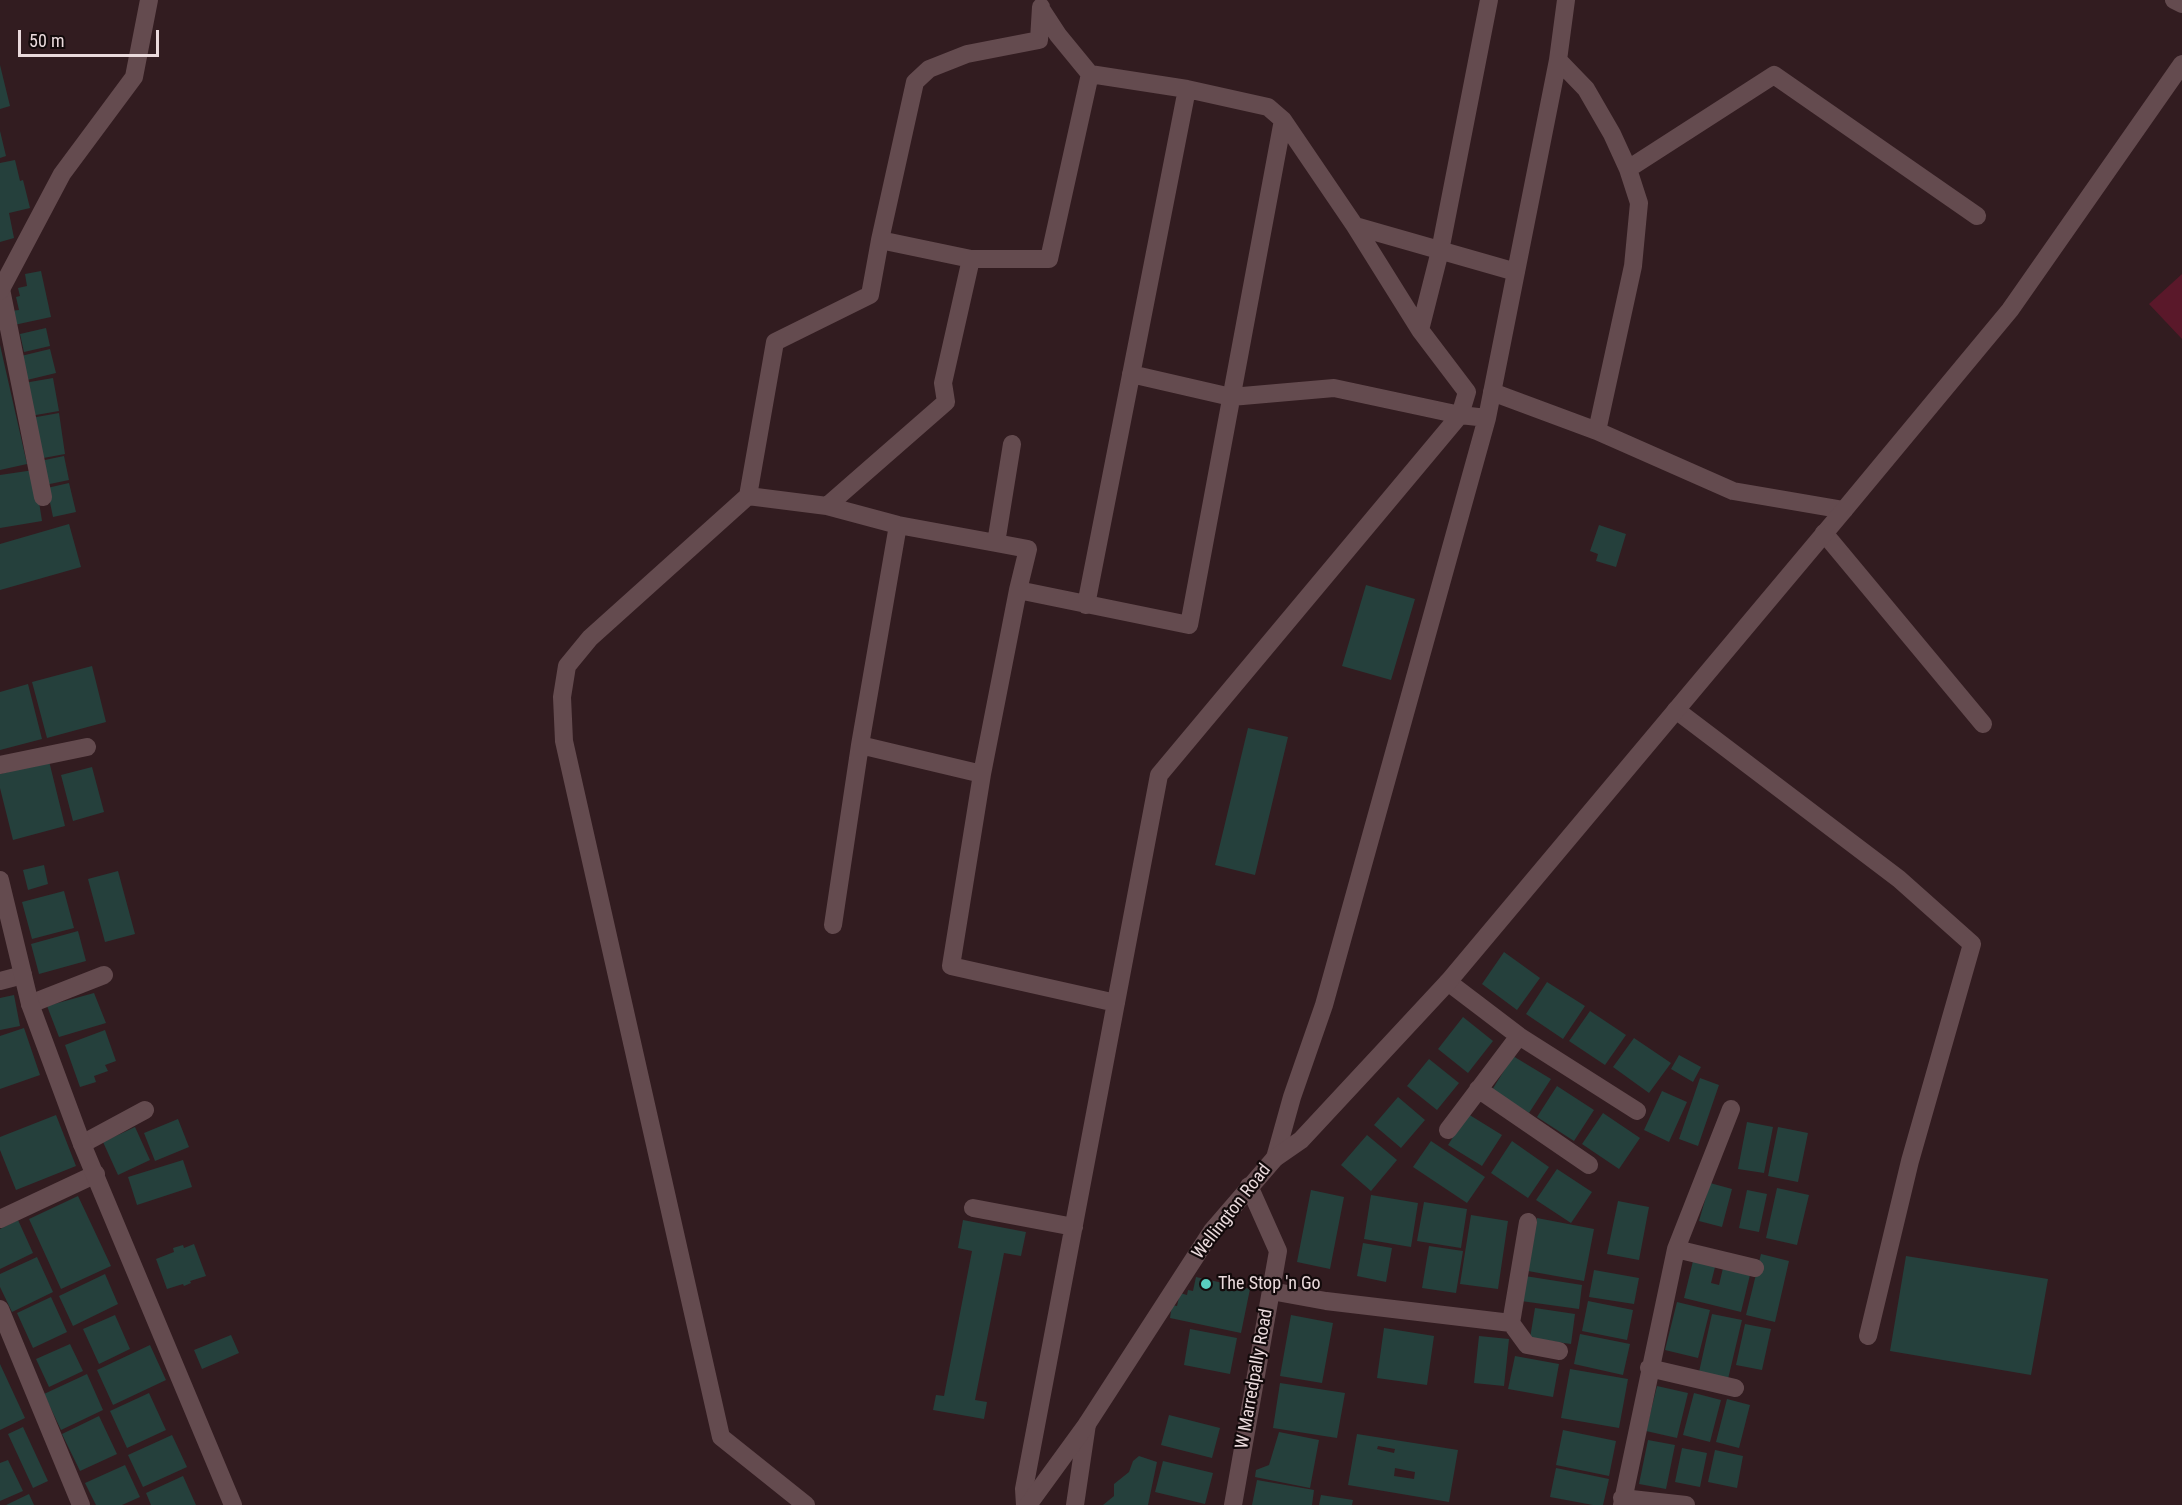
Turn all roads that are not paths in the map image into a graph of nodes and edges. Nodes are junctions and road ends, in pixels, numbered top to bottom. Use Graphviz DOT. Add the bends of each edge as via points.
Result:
graph roads {
  1 [pos="149,0"];
  2 [pos="1489,0"];
  3 [pos="1566,0"];
  4 [pos="2174,0"];
  5 [pos="2182,4"];
  6 [pos="1041,5"];
  7 [pos="1558,60"];
  8 [pos="2182,64"];
  9 [pos="1090,74"];
  10 [pos="1187,89"];
  11 [pos="1283,120"];
  12 [pos="1628,169"];
  13 [pos="1977,216"];
  14 [pos="1355,226"];
  15 [pos="880,240"];
  16 [pos="1440,251"];
  17 [pos="971,259"];
  18 [pos="1516,272"];
  19 [pos="1,290"];
  20 [pos="1419,330"];
  21 [pos="1131,374"];
  22 [pos="1492,392"];
  23 [pos="1231,397"];
  24 [pos="1460,415"];
  25 [pos="1487,418"];
  26 [pos="1597,431"];
  27 [pos="1012,444"];
  28 [pos="748,496"];
  29 [pos="43,497"];
  30 [pos="827,506"];
  31 [pos="1844,510"];
  32 [pos="898,525"];
  33 [pos="1824,533"];
  34 [pos="996,543"];
  35 [pos="1018,590"];
  36 [pos="1086,605"];
  37 [pos="1676,710"];
  38 [pos="1983,724"];
  39 [pos="860,745"];
  40 [pos="87,747"];
  41 [pos="0,765"];
  42 [pos="982,774"];
  43 [pos="0,880"];
  44 [pos="833,925"];
  45 [pos="24,975"];
  46 [pos="104,975"];
  47 [pos="0,981"];
  48 [pos="1448,982"];
  49 [pos="1116,1003"];
  50 [pos="30,1004"];
  51 [pos="1519,1036"];
  52 [pos="1478,1089"];
  53 [pos="1731,1109"];
  54 [pos="146,1110"];
  55 [pos="1637,1111"];
  56 [pos="1448,1130"];
  57 [pos="82,1144"];
  58 [pos="1275,1158"];
  59 [pos="1589,1165"];
  60 [pos="96,1174"];
  61 [pos="1250,1186"];
  62 [pos="974,1208"];
  63 [pos="0,1219"];
  64 [pos="1528,1222"];
  65 [pos="1074,1227"];
  66 [pos="1676,1249"];
  67 [pos="1755,1268"];
  68 [pos="1271,1291"];
  69 [pos="0,1310"];
  70 [pos="1511,1323"];
  71 [pos="1868,1336"];
  72 [pos="1560,1351"];
  73 [pos="1649,1368"];
  74 [pos="1735,1388"];
  75 [pos="1087,1424"];
  76 [pos="1622,1501"];
  77 [pos="81,1505"];
  78 [pos="233,1505"];
  79 [pos="806,1505"];
  80 [pos="1027,1505"];
  81 [pos="1075,1505"];
  82 [pos="1233,1505"];
  83 [pos="1686,1505"];
  1 -- 19 [label="street" via="134,77 62,174"];
  2 -- 16 [label="street"];
  3 -- 7 [label="street"];
  4 -- 5 [label="street"];
  6 -- 9 [label="street" via="1058,35"];
  6 -- 15 [label="street" via="1039,40 966,54 929,69 915,82"];
  7 -- 12 [label="street" via="1586,89"];
  7 -- 18 [label="street"];
  8 -- 31 [label="street, Wellington Road" via="2010,310"];
  9 -- 10 [label="street"];
  9 -- 17 [label="street" via="1049,259"];
  10 -- 11 [label="street" via="1268,106"];
  10 -- 21 [label="street"];
  11 -- 14 [label="street"];
  11 -- 23 [label="street"];
  12 -- 13 [label="street" via="1774,75"];
  12 -- 26 [label="street" via="1639,203 1634,266"];
  14 -- 16 [label="street"];
  14 -- 20 [label="street"];
  15 -- 17 [label="street"];
  15 -- 28 [label="street" via="870,295 774,342"];
  16 -- 18 [label="street"];
  16 -- 20 [label="street"];
  17 -- 30 [label="street" via="943,382 946,402"];
  18 -- 22 [label="street"];
  19 -- 29 [label="street"];
  20 -- 24 [label="street" via="1467,392"];
  21 -- 23 [label="street"];
  21 -- 36 [label="street"];
  22 -- 25 [label="street"];
  22 -- 26 [label="street"];
  23 -- 24 [label="street" via="1334,388"];
  23 -- 36 [label="street" via="1189,625"];
  24 -- 25 [label="street"];
  24 -- 49 [label="street" via="1159,775"];
  25 -- 58 [label="street" via="1328,993"];
  26 -- 31 [label="street" via="1733,491"];
  27 -- 34 [label="street"];
  28 -- 30 [label="street"];
  28 -- 79 [label="street" via="590,638 567,666 562,697 564,741 721,1437"];
  30 -- 32 [label="street"];
  31 -- 33 [label="street, Wellington Road"];
  32 -- 34 [label="street"];
  32 -- 39 [label="street"];
  33 -- 37 [label="street, Wellington Road"];
  33 -- 38 [label="street"];
  34 -- 35 [label="street" via="1028,549"];
  35 -- 36 [label="street"];
  35 -- 42 [label="street"];
  37 -- 48 [label="street, Wellington Road"];
  37 -- 71 [label="street" via="1899,879 1972,944 1910,1161"];
  39 -- 42 [label="street"];
  39 -- 44 [label="street"];
  40 -- 41 [label="street"];
  42 -- 49 [label="street" via="951,966"];
  43 -- 45 [label="street"];
  45 -- 47 [label="street"];
  45 -- 50 [label="street"];
  46 -- 50 [label="street"];
  48 -- 51 [label="street"];
  48 -- 58 [label="street, Wellington Road" via="1301,1140"];
  49 -- 65 [label="street"];
  50 -- 57 [label="street"];
  51 -- 52 [label="street"];
  51 -- 55 [label="street"];
  52 -- 56 [label="street"];
  52 -- 59 [label="street"];
  53 -- 66 [label="street"];
  54 -- 57 [label="street"];
  57 -- 60 [label="street"];
  58 -- 61 [label="street, Wellington Road"];
  60 -- 63 [label="street"];
  60 -- 78 [label="street"];
  61 -- 68 [label="street, W Marredpally Road" via="1278,1251"];
  61 -- 75 [label="street, Wellington Road" via="1212,1231"];
  62 -- 65 [label="street"];
  64 -- 70 [label="street"];
  65 -- 80 [label="street" via="1024,1489"];
  66 -- 67 [label="street"];
  66 -- 73 [label="street"];
  68 -- 70 [label="street"];
  68 -- 82 [label="street, W Marredpally Road"];
  69 -- 77 [label="street"];
  70 -- 72 [label="street" via="1527,1345"];
  73 -- 74 [label="street"];
  73 -- 76 [label="street"];
  75 -- 80 [label="street, Wellington Road"];
  75 -- 81 [label="street"];
  76 -- 83 [label="street"];
}
